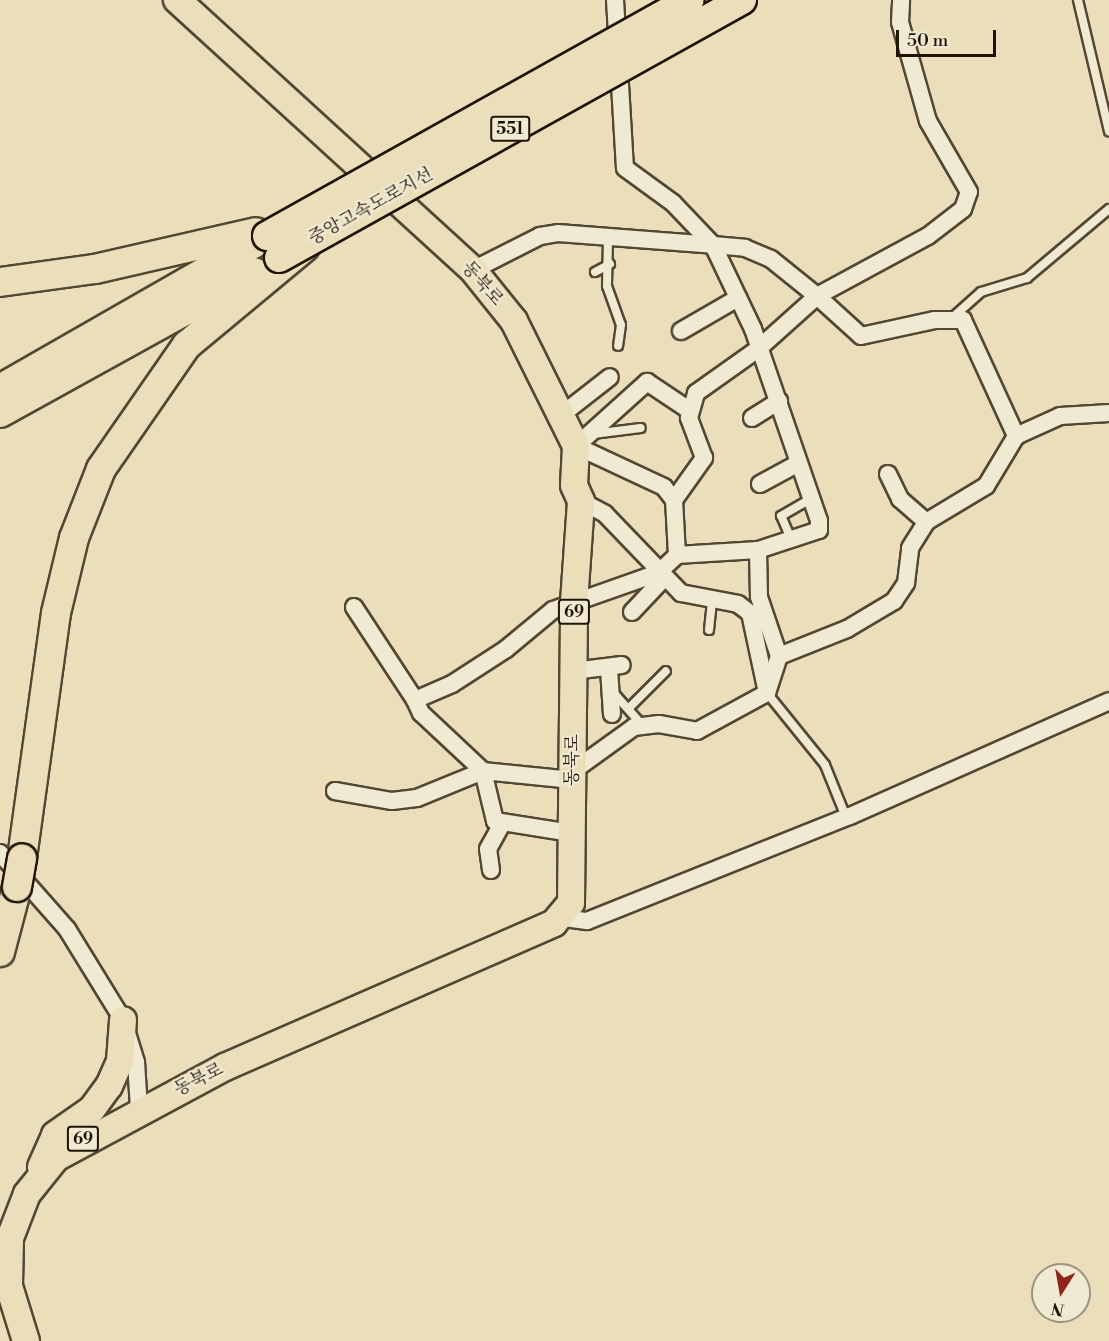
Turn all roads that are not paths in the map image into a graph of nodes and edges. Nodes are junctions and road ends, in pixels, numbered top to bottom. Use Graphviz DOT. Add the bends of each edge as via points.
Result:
graph roads {
  1 [pos="177,0"];
  2 [pos="615,0"];
  3 [pos="664,0"];
  4 [pos="690,0"];
  5 [pos="741,0"];
  6 [pos="901,0"];
  7 [pos="1078,0"];
  8 [pos="613,31"];
  9 [pos="1109,131"];
  10 [pos="1109,209"];
  11 [pos="292,222"];
  12 [pos="319,236"];
  13 [pos="608,238"];
  14 [pos="713,244"];
  15 [pos="273,247"];
  16 [pos="610,264"];
  17 [pos="473,270"];
  18 [pos="595,272"];
  19 [pos="8,280"];
  20 [pos="817,296"];
  21 [pos="738,298"];
  22 [pos="952,318"];
  23 [pos="681,331"];
  24 [pos="618,346"];
  25 [pos="758,349"];
  26 [pos="610,377"];
  27 [pos="1,401"];
  28 [pos="779,402"];
  29 [pos="689,410"];
  30 [pos="1109,413"];
  31 [pos="560,416"];
  32 [pos="752,418"];
  33 [pos="641,428"];
  34 [pos="1016,436"];
  35 [pos="583,440"];
  36 [pos="797,464"];
  37 [pos="888,474"];
  38 [pos="760,484"];
  39 [pos="674,500"];
  40 [pos="810,500"];
  41 [pos="580,501"];
  42 [pos="926,522"];
  43 [pos="792,539"];
  44 [pos="758,550"];
  45 [pos="677,555"];
  46 [pos="661,575"];
  47 [pos="712,599"];
  48 [pos="574,602"];
  49 [pos="354,607"];
  50 [pos="632,612"];
  51 [pos="709,630"];
  52 [pos="779,656"];
  53 [pos="573,671"];
  54 [pos="666,671"];
  55 [pos="610,690"];
  56 [pos="767,693"];
  57 [pos="415,700"];
  58 [pos="1109,701"];
  59 [pos="629,708"];
  60 [pos="612,714"];
  61 [pos="643,726"];
  62 [pos="483,771"];
  63 [pos="573,776"];
  64 [pos="335,791"];
  65 [pos="846,817"];
  66 [pos="501,826"];
  67 [pos="572,833"];
  68 [pos="11,855"];
  69 [pos="491,870"];
  70 [pos="557,917"];
  71 [pos="0,952"];
  72 [pos="123,1020"];
  73 [pos="139,1109"];
  74 [pos="35,1181"];
  75 [pos="26,1341"];
  1 -- 17 [label="main road, 동북로"];
  2 -- 8 [label="street"];
  3 -- 8 [label="lane"];
  4 -- 11 [label="highway, 중앙고속도로지선 / 551, bridge"];
  5 -- 12 [label="highway, 중앙고속도로지선 / 551, bridge"];
  6 -- 20 [label="street" via="900,22 928,121 969,192 969,200 928,236"];
  7 -- 9 [label="lane"];
  8 -- 14 [label="street" via="627,172 674,203"];
  10 -- 22 [label="lane" via="1027,279 981,292"];
  11 -- 15 [label="highway, 중앙고속도로지선 / 551, bridge"];
  11 -- 19 [label="highway" via="153,258"];
  12 -- 15 [label="highway, 중앙고속도로지선 / 551, bridge"];
  12 -- 68 [label="highway" via="187,345 101,469 74,538 56,613"];
  13 -- 14 [label="street"];
  13 -- 16 [label="lane"];
  13 -- 17 [label="street" via="540,236"];
  14 -- 20 [label="street" via="746,248 771,260"];
  14 -- 21 [label="street"];
  15 -- 27 [label="highway, 중앙고속도로지선 / 551"];
  16 -- 18 [label="lane"];
  16 -- 24 [label="lane" via="607,286 621,325"];
  17 -- 31 [label="main road, 동북로" via="513,321"];
  20 -- 22 [label="street" via="861,336"];
  20 -- 25 [label="street"];
  21 -- 23 [label="street"];
  21 -- 25 [label="street"];
  22 -- 34 [label="street" via="963,320 970,330"];
  25 -- 28 [label="street"];
  25 -- 29 [label="street" via="700,387"];
  26 -- 31 [label="street"];
  28 -- 32 [label="street"];
  28 -- 36 [label="street" via="799,451"];
  29 -- 35 [label="street" via="647,382"];
  29 -- 39 [label="street" via="704,458"];
  30 -- 34 [label="street" via="1060,416"];
  31 -- 35 [label="main road, 동북로"];
  33 -- 35 [label="lane"];
  34 -- 42 [label="street" via="986,486"];
  35 -- 39 [label="street" via="664,487"];
  35 -- 41 [label="main road, 동북로 / 69" via="574,485"];
  36 -- 38 [label="street"];
  36 -- 40 [label="street"];
  37 -- 42 [label="street" via="900,499"];
  39 -- 45 [label="street"];
  40 -- 43 [label="lane" via="781,516"];
  40 -- 43 [label="street" via="819,530"];
  41 -- 46 [label="street" via="605,514"];
  41 -- 48 [label="main road, 동북로 / 69"];
  42 -- 52 [label="street" via="910,548 906,583 894,601 847,629"];
  43 -- 44 [label="street"];
  44 -- 45 [label="street"];
  44 -- 52 [label="street" via="759,597"];
  45 -- 46 [label="street"];
  46 -- 47 [label="street" via="681,593"];
  46 -- 48 [label="street"];
  46 -- 50 [label="street"];
  47 -- 51 [label="lane"];
  47 -- 56 [label="street" via="738,604 750,613"];
  48 -- 53 [label="main road, 동북로 / 69"];
  48 -- 57 [label="street" via="541,618 506,649 452,684"];
  49 -- 57 [label="street"];
  52 -- 56 [label="street"];
  53 -- 55 [label="street" via="615,667"];
  53 -- 63 [label="main road, 동북로 / 69"];
  54 -- 59 [label="lane"];
  55 -- 59 [label="lane"];
  55 -- 60 [label="street"];
  56 -- 61 [label="street" via="697,731"];
  56 -- 65 [label="lane" via="825,765"];
  57 -- 62 [label="street" via="421,713 435,721"];
  58 -- 65 [label="street"];
  59 -- 61 [label="lane"];
  61 -- 63 [label="street"];
  62 -- 63 [label="street"];
  62 -- 64 [label="street" via="417,798 392,801"];
  62 -- 66 [label="street" via="490,809"];
  63 -- 67 [label="main road, 동북로 / 69"];
  65 -- 70 [label="street" via="587,921"];
  66 -- 67 [label="street"];
  66 -- 69 [label="street" via="488,849"];
  67 -- 70 [label="main road, 동북로 / 69" via="571,903"];
  68 -- 71 [label="highway, bridge" via="17,887"];
  68 -- 72 [label="street" via="67,929"];
  70 -- 73 [label="main road, 동북로 / 69" via="518,941"];
  72 -- 73 [label="street" via="136,1062"];
  72 -- 74 [label="main road" via="120,1060 109,1086 92,1109 55,1135"];
  73 -- 74 [label="main road, 동북로 / 69" via="69,1148"];
  74 -- 75 [label="main road, 동북로 / 69" via="14,1223 8,1254 12,1302"];
}
